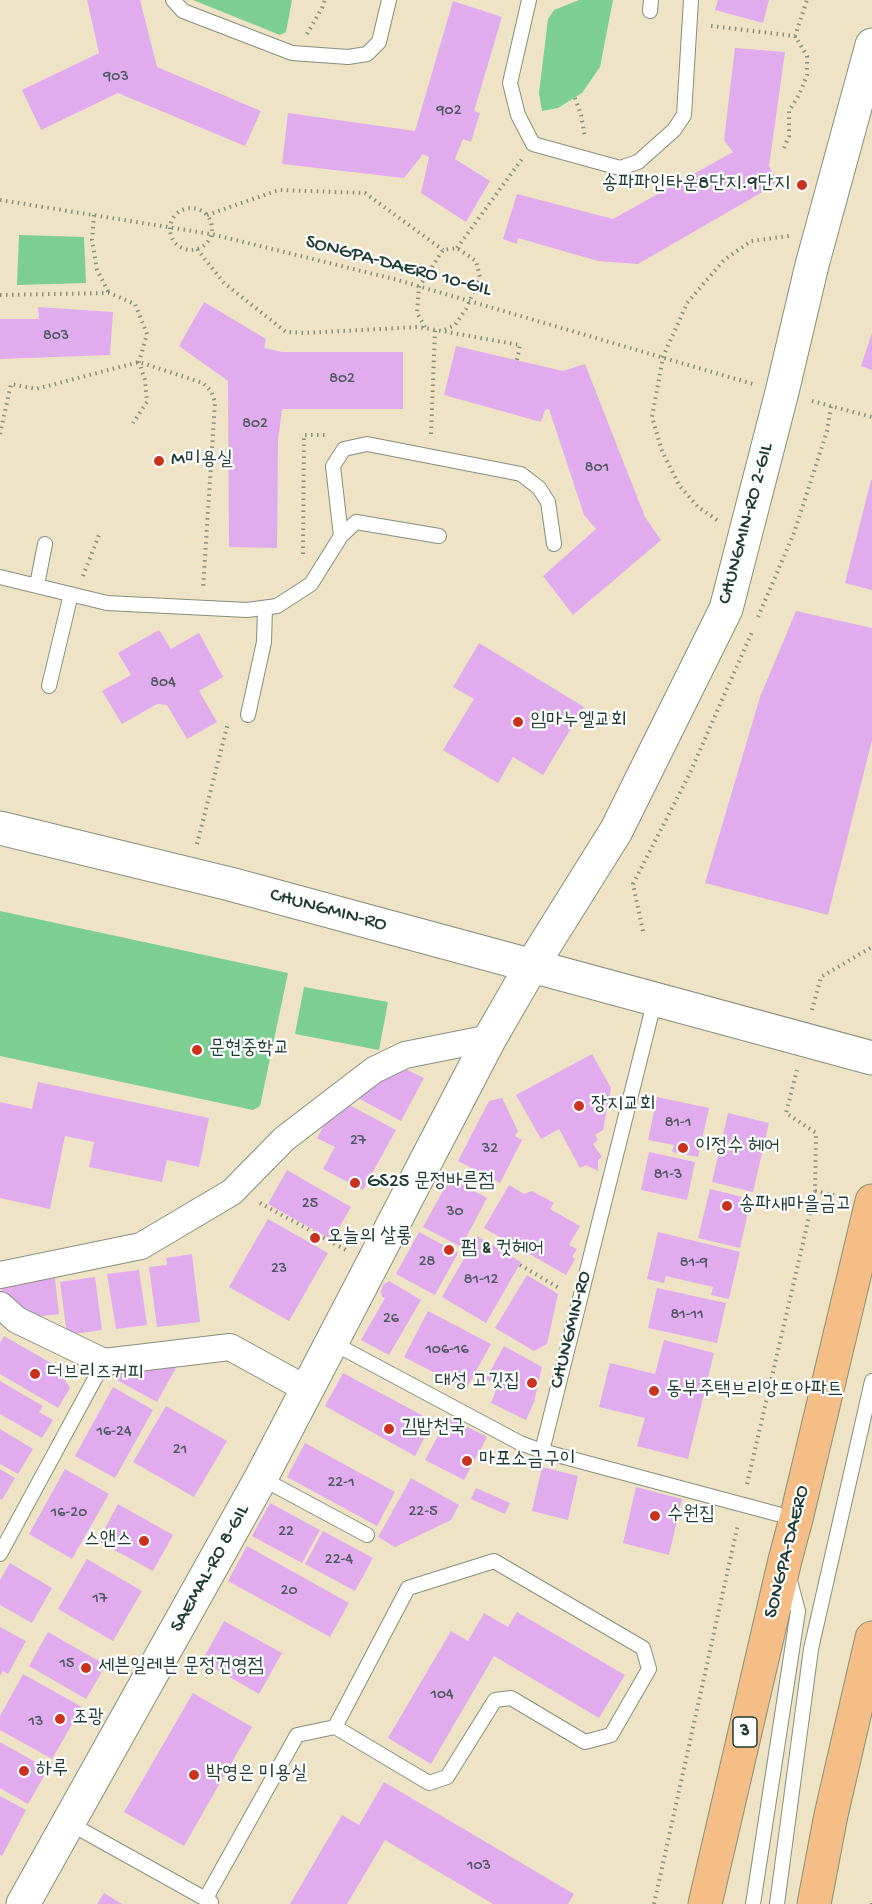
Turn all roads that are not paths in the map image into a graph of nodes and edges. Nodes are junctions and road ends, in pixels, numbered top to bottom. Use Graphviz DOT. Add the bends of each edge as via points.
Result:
graph roads {
  1 [pos="173,0"];
  2 [pos="389,0"];
  3 [pos="527,0"];
  4 [pos="691,0"];
  5 [pos="872,45"];
  6 [pos="341,536"];
  7 [pos="439,536"];
  8 [pos="45,544"];
  9 [pos="554,544"];
  10 [pos="0,577"];
  11 [pos="37,585"];
  12 [pos="74,594"];
  13 [pos="265,608"];
  14 [pos="49,686"];
  15 [pos="248,715"];
  16 [pos="0,828"];
  17 [pos="531,966"];
  18 [pos="655,999"];
  19 [pos="490,1038"];
  20 [pos="872,1058"];
  21 [pos="872,1201"];
  22 [pos="0,1275"];
  23 [pos="0,1305"];
  24 [pos="333,1343"];
  25 [pos="104,1362"];
  26 [pos="872,1381"];
  27 [pos="308,1390"];
  28 [pos="542,1451"];
  29 [pos="261,1478"];
  30 [pos="796,1519"];
  31 [pos="367,1535"];
  32 [pos="0,1554"];
  33 [pos="785,1560"];
  34 [pos="872,1638"];
  35 [pos="335,1727"];
  36 [pos="69,1823"];
  37 [pos="209,1901"];
  38 [pos="23,1904"];
  39 [pos="705,1904"];
  40 [pos="753,1904"];
  41 [pos="777,1904"];
  42 [pos="814,1904"];
  1 -- 2 [label="lane" via="183,11 292,53 348,57 367,54 379,42"];
  3 -- 4 [label="lane" via="510,83 518,115 533,144 620,168 638,162 674,130 684,115"];
  5 -- 17 [label="street, CHUNGMIN-RO 2-GIL" via="726,609 616,831"];
  6 -- 7 [label="lane" via="356,522"];
  6 -- 9 [label="lane" via="333,466 344,449 367,444 521,474 539,488 548,502"];
  6 -- 13 [label="lane" via="311,584 277,606"];
  8 -- 11 [label="lane"];
  10 -- 11 [label="lane"];
  11 -- 12 [label="lane"];
  12 -- 13 [label="lane" via="107,603"];
  12 -- 14 [label="lane"];
  13 -- 15 [label="lane" via="264,642"];
  16 -- 17 [label="street, CHUNGMIN-RO" via="189,873"];
  17 -- 18 [label="street, CHUNGMIN-RO"];
  17 -- 19 [label="street, SAEMAL-RO 8-GIL"];
  18 -- 20 [label="street, CHUNGMIN-RO"];
  18 -- 28 [label="lane, CHUNGMIN-RO"];
  19 -- 22 [label="street" via="405,1055 374,1070 284,1138 235,1189 141,1246"];
  19 -- 24 [label="street, SAEMAL-RO 8-GIL"];
  21 -- 30 [label="main road, SONGPA-DAERO / 3"];
  23 -- 25 [label="street" via="17,1320"];
  24 -- 27 [label="street, SAEMAL-RO 8-GIL"];
  24 -- 28 [label="lane"];
  25 -- 27 [label="street" via="230,1347"];
  25 -- 32 [label="lane"];
  26 -- 41 [label="lane" via="811,1649"];
  27 -- 29 [label="street, SAEMAL-RO 8-GIL"];
  28 -- 30 [label="lane"];
  29 -- 31 [label="lane"];
  29 -- 36 [label="street, SAEMAL-RO 8-GIL"];
  30 -- 33 [label="main road, SONGPA-DAERO / 3"];
  33 -- 39 [label="main road, SONGPA-DAERO / 3"];
  33 -- 40 [label="lane" via="798,1611"];
  34 -- 42 [label="main road"];
  35 -- 35 [label="lane" via="408,1588 494,1561 643,1648 649,1669 611,1735 585,1742 511,1698 495,1700 447,1777 429,1783"];
  35 -- 37 [label="lane" via="297,1735"];
  36 -- 37 [label="lane"];
  36 -- 38 [label="street, SAEMAL-RO 8-GIL"];
}
